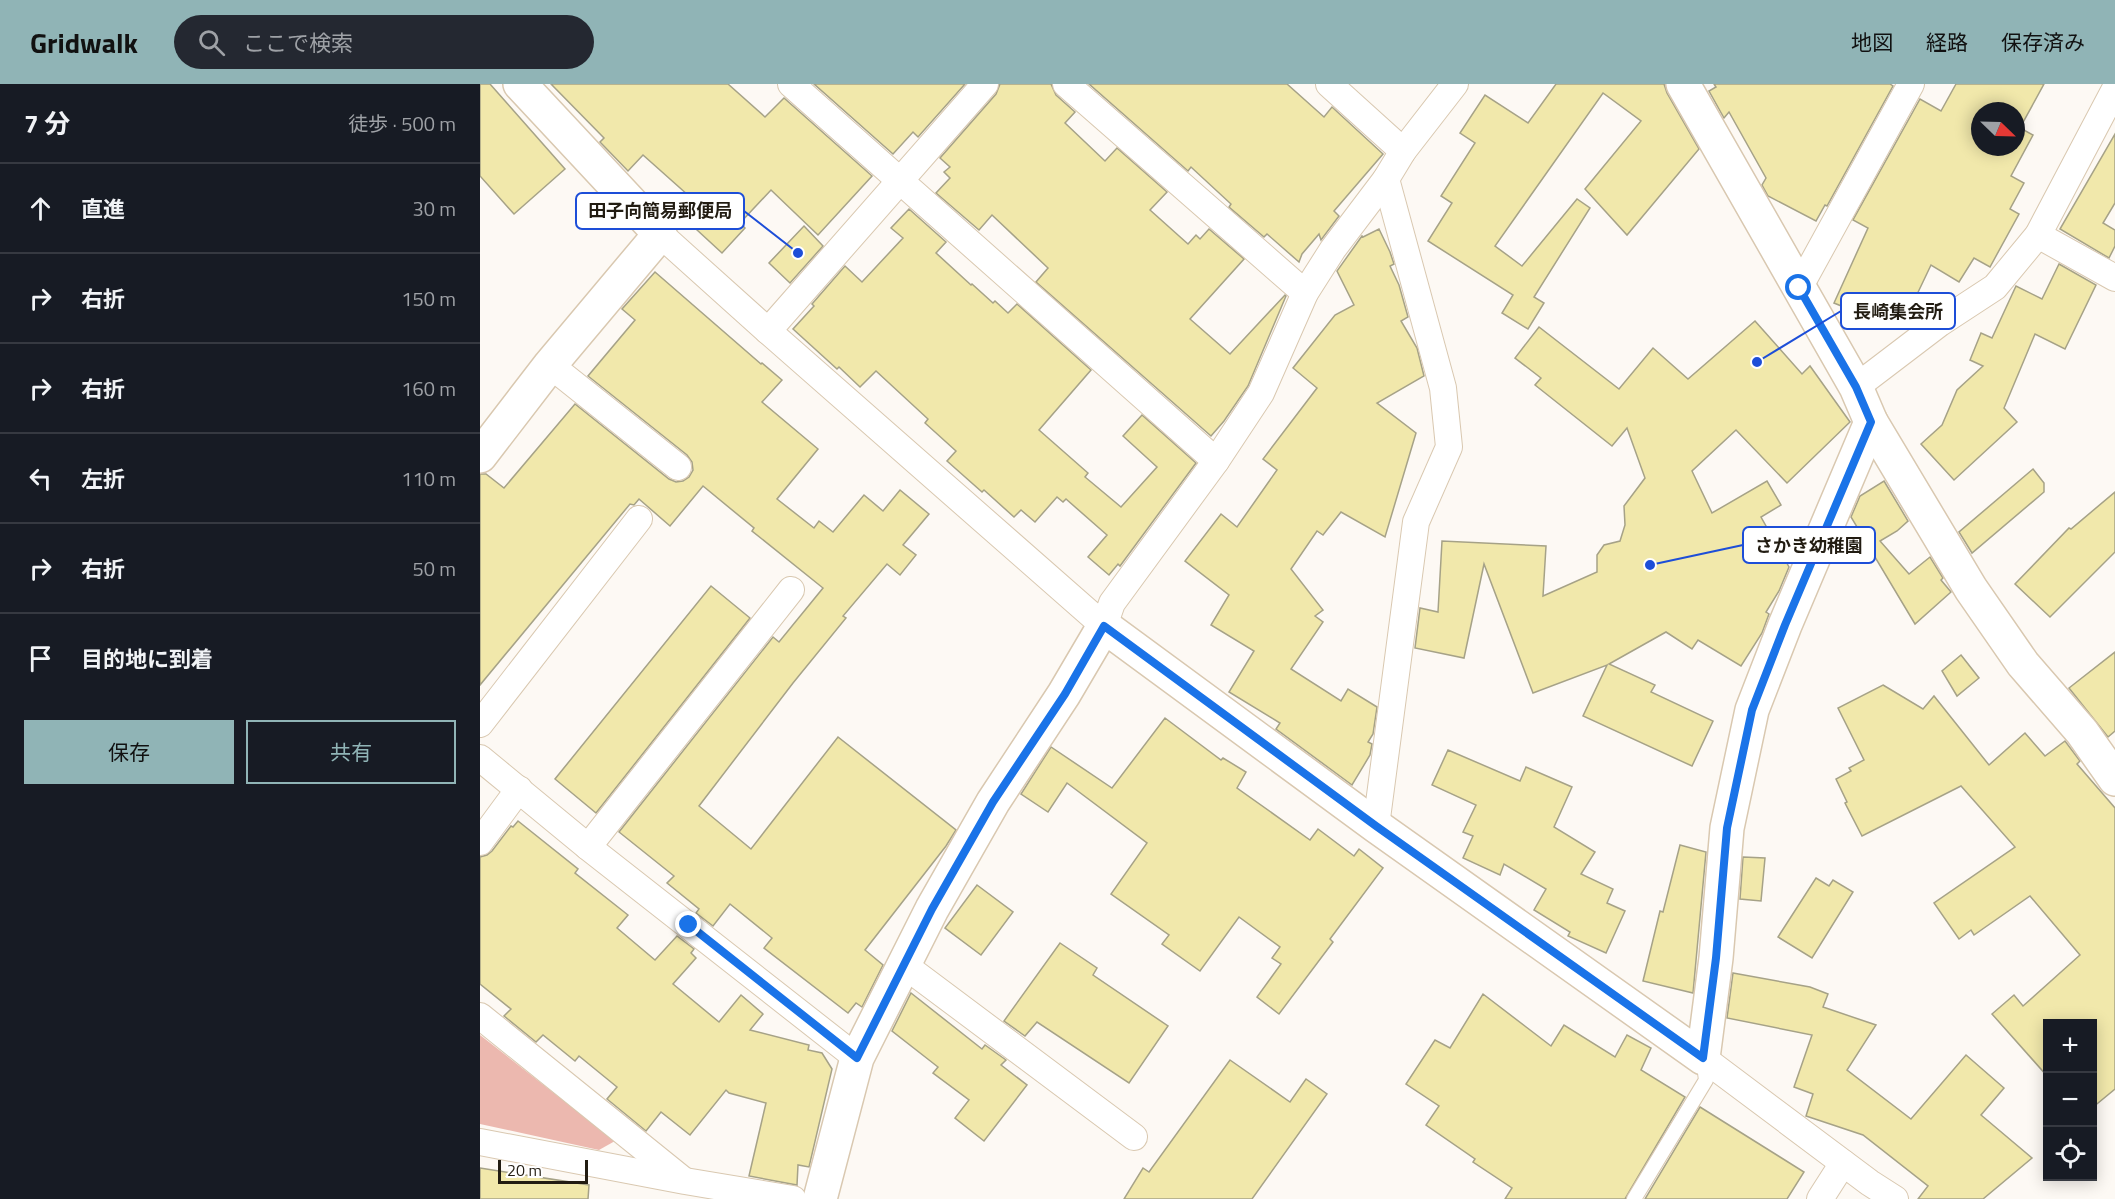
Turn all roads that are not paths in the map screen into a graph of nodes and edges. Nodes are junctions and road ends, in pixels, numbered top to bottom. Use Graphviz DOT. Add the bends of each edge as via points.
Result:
graph roads {
  1 [pos="520,84"];
  2 [pos="791,84"];
  3 [pos="985,84"];
  4 [pos="1066,84"];
  5 [pos="1329,84"];
  6 [pos="1455,84"];
  7 [pos="1911,84"];
  8 [pos="1694,88"];
  9 [pos="2115,89"];
  10 [pos="1403,151"];
  11 [pos="900,179"];
  12 [pos="1386,179"];
  13 [pos="660,234"];
  14 [pos="2038,235"];
  15 [pos="2115,278"];
  16 [pos="1799,288"];
  17 [pos="1305,293"];
  18 [pos="768,331"];
  19 [pos="550,365"];
  20 [pos="1856,387"];
  21 [pos="1871,422"];
  22 [pos="480,456"];
  23 [pos="1216,461"];
  24 [pos="678,467"];
  25 [pos="639,519"];
  26 [pos="791,590"];
  27 [pos="1104,626"];
  28 [pos="480,724"];
  29 [pos="480,758"];
  30 [pos="2115,779"];
  31 [pos="519,789"];
  32 [pos="1376,826"];
  33 [pos="480,842"];
  34 [pos="588,847"];
  35 [pos="904,965"];
  36 [pos="480,1016"];
  37 [pos="857,1058"];
  38 [pos="1703,1058"];
  39 [pos="1134,1137"];
  40 [pos="480,1142"];
  41 [pos="1843,1163"];
  42 [pos="684,1181"];
  43 [pos="793,1199"];
  44 [pos="820,1199"];
  45 [pos="1634,1199"];
  46 [pos="1820,1199"];
  47 [pos="1895,1199"];
  1 -- 13 [label="street"];
  2 -- 11 [label="street"];
  3 -- 11 [label="street"];
  4 -- 17 [label="street"];
  5 -- 10 [label="street"];
  6 -- 10 [label="street"];
  7 -- 16 [label="street"];
  8 -- 16 [label="street"];
  9 -- 14 [label="street"];
  10 -- 12 [label="street"];
  11 -- 18 [label="street"];
  11 -- 23 [label="street"];
  12 -- 17 [label="street"];
  12 -- 32 [label="street" via="1443,388 1449,447 1416,522"];
  13 -- 18 [label="street"];
  13 -- 19 [label="street"];
  14 -- 15 [label="street"];
  14 -- 20 [label="street" via="1995,287"];
  16 -- 20 [label="street"];
  17 -- 23 [label="street" via="1261,393"];
  18 -- 27 [label="street"];
  19 -- 22 [label="street"];
  19 -- 24 [label="street"];
  20 -- 21 [label="street"];
  21 -- 30 [label="street" via="1977,599 2023,664 2082,732"];
  21 -- 38 [label="street" via="1752,710 1727,828"];
  23 -- 27 [label="street" via="1112,603"];
  25 -- 28 [label="street"];
  26 -- 34 [label="street"];
  27 -- 32 [label="street"];
  27 -- 35 [label="street" via="1065,694 993,802"];
  29 -- 31 [label="street"];
  31 -- 33 [label="street"];
  31 -- 34 [label="street"];
  32 -- 38 [label="street"];
  34 -- 37 [label="street"];
  35 -- 37 [label="street"];
  35 -- 39 [label="street"];
  36 -- 42 [label="street"];
  37 -- 44 [label="street"];
  38 -- 41 [label="street"];
  38 -- 45 [label="lane" via="1706,1080"];
  40 -- 42 [label="street"];
  41 -- 46 [label="street"];
  41 -- 47 [label="street"];
  42 -- 43 [label="street"];
}
